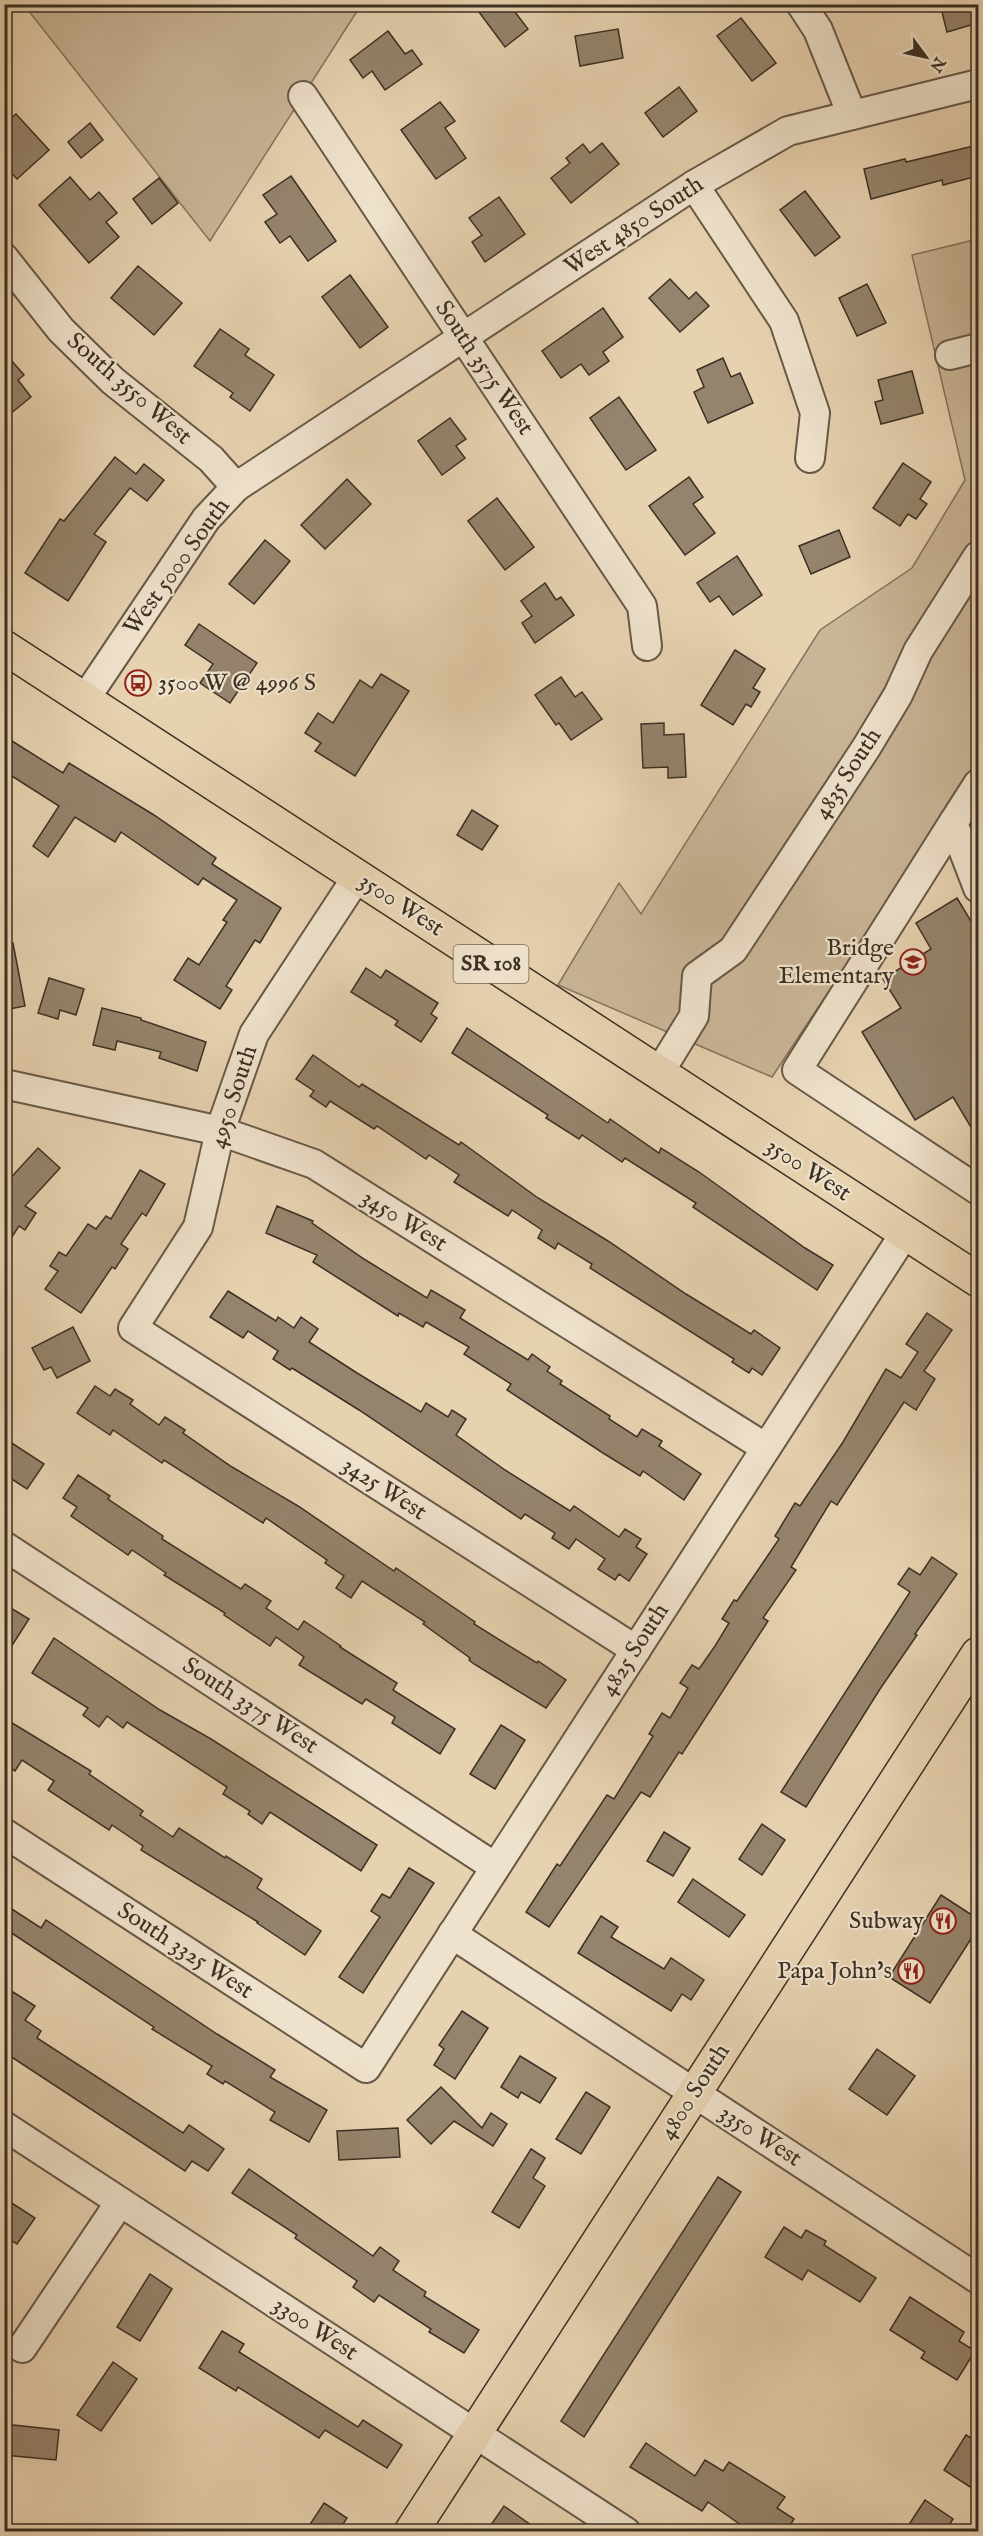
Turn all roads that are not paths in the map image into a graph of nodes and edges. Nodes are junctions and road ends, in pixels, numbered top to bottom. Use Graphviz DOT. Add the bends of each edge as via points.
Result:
graph roads {
  1 [pos="801,4"];
  2 [pos="978,84"];
  3 [pos="303,96"];
  4 [pos="852,115"];
  5 [pos="694,185"];
  6 [pos="4,258"];
  7 [pos="464,338"];
  8 [pos="978,348"];
  9 [pos="950,355"];
  10 [pos="316,432"];
  11 [pos="810,458"];
  12 [pos="236,487"];
  13 [pos="978,556"];
  14 [pos="647,646"];
  15 [pos="4,647"];
  16 [pos="85,699"];
  17 [pos="978,784"];
  18 [pos="953,823"];
  19 [pos="357,877"];
  20 [pos="978,888"];
  21 [pos="659,1073"];
  22 [pos="4,1084"];
  23 [pos="220,1131"];
  24 [pos="978,1190"];
  25 [pos="905,1233"];
  26 [pos="978,1280"];
  27 [pos="133,1328"];
  28 [pos="766,1448"];
  29 [pos="4,1546"];
  30 [pos="636,1650"];
  31 [pos="978,1654"];
  32 [pos="4,1833"];
  33 [pos="495,1867"];
  34 [pos="452,1934"];
  35 [pos="366,2068"];
  36 [pos="694,2093"];
  37 [pos="4,2126"];
  38 [pos="120,2202"];
  39 [pos="978,2279"];
  40 [pos="22,2348"];
  41 [pos="475,2433"];
  42 [pos="411,2532"];
  43 [pos="627,2532"];
  1 -- 4 [label="street" via="818,30"];
  2 -- 4 [label="street, West 4850 South"];
  3 -- 7 [label="street, South 3575 West"];
  4 -- 5 [label="street, West 4850 South" via="788,131"];
  5 -- 7 [label="street, West 4850 South"];
  5 -- 11 [label="street" via="784,321 815,413"];
  6 -- 12 [label="street, South 3550 West" via="76,345 113,381 211,459"];
  7 -- 10 [label="street, West 4850 South"];
  7 -- 14 [label="street, South 3575 West" via="642,606"];
  8 -- 9 [label="street"];
  10 -- 12 [label="street, West 5000 South"];
  12 -- 16 [label="street, West 5000 South" via="206,519"];
  13 -- 21 [label="street, 4835 South" via="918,651 898,695 866,748 734,950 697,976 694,1016"];
  15 -- 16 [label="main road, 3500 West / SR 108"];
  16 -- 19 [label="main road, 3500 West / SR 108"];
  17 -- 18 [label="street"];
  18 -- 20 [label="street"];
  18 -- 24 [label="street" via="797,1070"];
  19 -- 21 [label="main road, 3500 West / SR 108"];
  19 -- 23 [label="street, 4950 South" via="254,1034"];
  21 -- 25 [label="main road, 3500 West / SR 108"];
  22 -- 23 [label="street, 3450 West"];
  23 -- 27 [label="street, 4950 South" via="198,1227"];
  23 -- 28 [label="street, 3450 West" via="314,1164"];
  25 -- 26 [label="main road, 3500 West / SR 108"];
  25 -- 28 [label="street, 4825 South"];
  27 -- 30 [label="street, 3425 West"];
  28 -- 30 [label="street, 4825 South"];
  29 -- 33 [label="street, South 3375 West"];
  30 -- 33 [label="street, 4825 South"];
  31 -- 36 [label="main road, 4800 South"];
  32 -- 35 [label="street, South 3325 West"];
  33 -- 34 [label="street, 4825 South"];
  34 -- 35 [label="street, 4825 South"];
  34 -- 36 [label="street, 3350 West"];
  36 -- 39 [label="street, 3350 West"];
  36 -- 41 [label="main road, 4800 South"];
  37 -- 38 [label="street, 3300 West"];
  38 -- 40 [label="street"];
  38 -- 41 [label="street, 3300 West"];
  41 -- 42 [label="main road, 4800 South"];
  41 -- 43 [label="street, 3300 West"];
}
